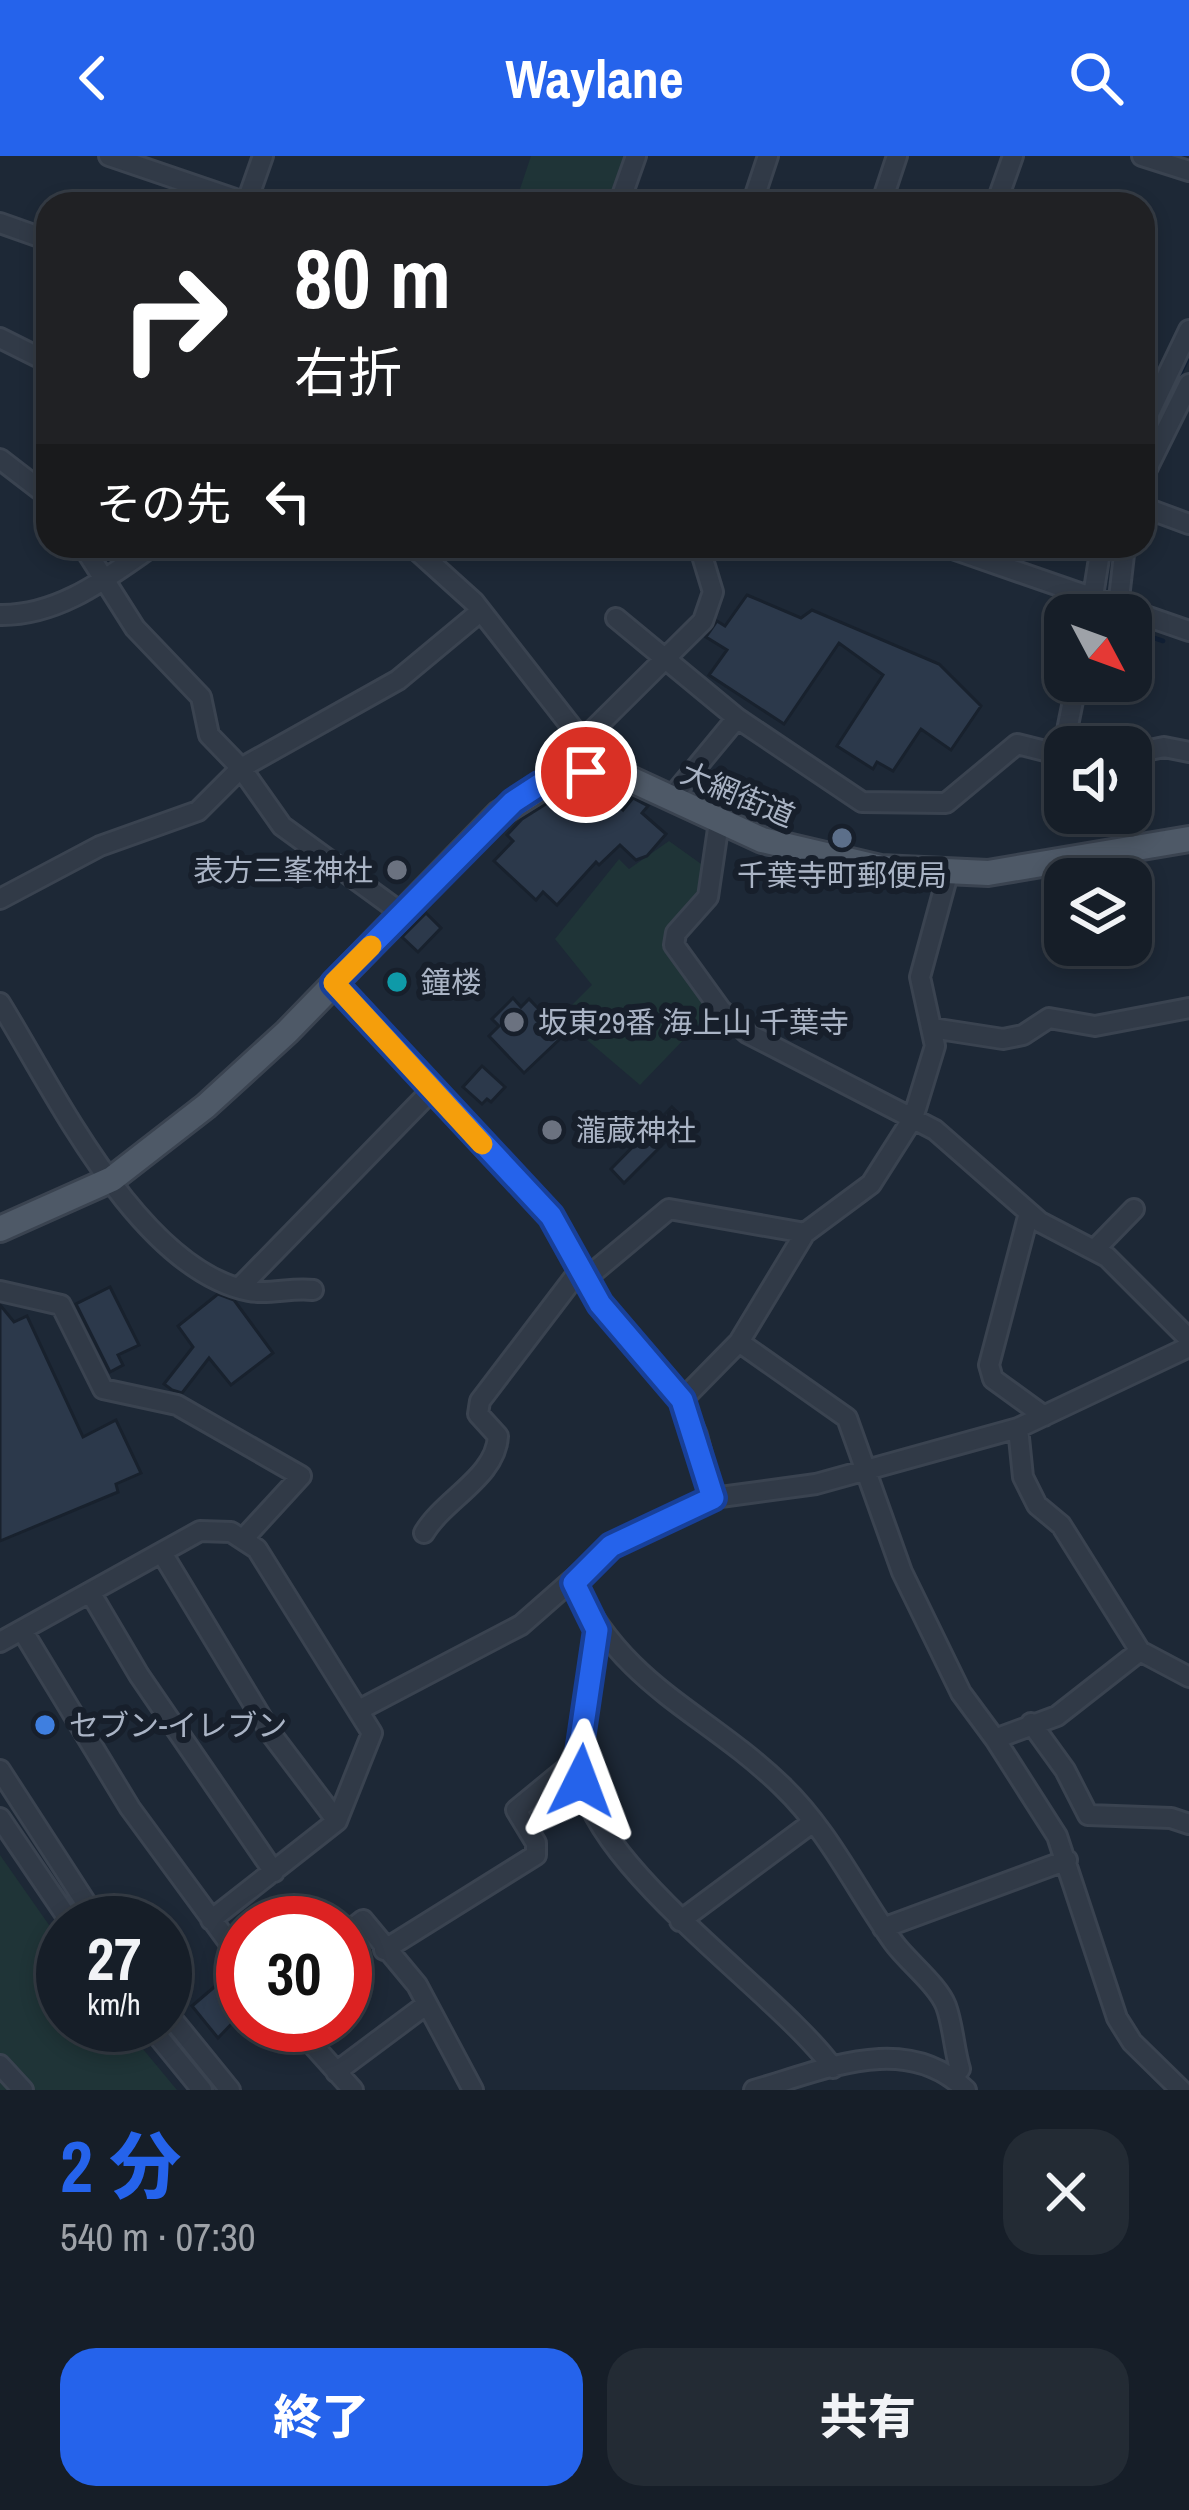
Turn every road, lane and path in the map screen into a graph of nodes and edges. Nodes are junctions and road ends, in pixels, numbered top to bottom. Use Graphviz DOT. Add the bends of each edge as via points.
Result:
graph roads {
  1 [pos="109,156"];
  2 [pos="263,156"];
  3 [pos="636,156"];
  4 [pos="768,156"];
  5 [pos="896,156"];
  6 [pos="1012,156"];
  7 [pos="1142,156"];
  8 [pos="150,163"];
  9 [pos="1189,171"];
  10 [pos="219,192"];
  11 [pos="252,192"];
  12 [pos="624,192"];
  13 [pos="756,192"];
  14 [pos="885,192"];
  15 [pos="1000,192"];
  16 [pos="0,223"];
  17 [pos="36,236"];
  18 [pos="1189,330"];
  19 [pos="0,338"];
  20 [pos="36,356"];
  21 [pos="1189,384"];
  22 [pos="1155,401"];
  23 [pos="1155,453"];
  24 [pos="0,459"];
  25 [pos="36,487"];
  26 [pos="1155,511"];
  27 [pos="1189,524"];
  28 [pos="90,558"];
  29 [pos="136,558"];
  30 [pos="425,558"];
  31 [pos="703,558"];
  32 [pos="976,558"];
  33 [pos="1101,558"];
  34 [pos="1120,558"];
  35 [pos="104,580"];
  36 [pos="1070,594"];
  37 [pos="1102,594"];
  38 [pos="1107,594"];
  39 [pos="481,611"];
  40 [pos="0,615"];
  41 [pos="616,618"];
  42 [pos="1152,620"];
  43 [pos="1189,631"];
  44 [pos="666,663"];
  45 [pos="737,718"];
  46 [pos="583,740"];
  47 [pos="1152,750"];
  48 [pos="1044,751"];
  49 [pos="1189,752"];
  50 [pos="241,767"];
  51 [pos="606,771"];
  52 [pos="670,799"];
  53 [pos="719,822"];
  54 [pos="1189,839"];
  55 [pos="948,874"];
  56 [pos="0,898"];
  57 [pos="403,914"];
  58 [pos="334,983"];
  59 [pos="0,1003"];
  60 [pos="1189,1008"];
  61 [pos="932,1028"];
  62 [pos="432,1090"];
  63 [pos="913,1118"];
  64 [pos="112,1179"];
  65 [pos="1134,1210"];
  66 [pos="1029,1213"];
  67 [pos="0,1229"];
  68 [pos="805,1233"];
  69 [pos="1095,1249"];
  70 [pos="582,1275"];
  71 [pos="239,1288"];
  72 [pos="314,1290"];
  73 [pos="0,1291"];
  74 [pos="739,1342"];
  75 [pos="1189,1343"];
  76 [pos="682,1400"];
  77 [pos="1044,1416"];
  78 [pos="1018,1428"];
  79 [pos="868,1468"];
  80 [pos="713,1498"];
  81 [pos="424,1532"];
  82 [pos="245,1537"];
  83 [pos="162,1553"];
  84 [pos="574,1583"];
  85 [pos="90,1592"];
  86 [pos="22,1630"];
  87 [pos="597,1630"];
  88 [pos="0,1642"];
  89 [pos="1140,1652"];
  90 [pos="1189,1677"];
  91 [pos="359,1710"];
  92 [pos="1031,1723"];
  93 [pos="995,1738"];
  94 [pos="578,1759"];
  95 [pos="0,1770"];
  96 [pos="0,1818"];
  97 [pos="337,1821"];
  98 [pos="814,1822"];
  99 [pos="1189,1825"];
  100 [pos="1067,1861"];
  101 [pos="274,1872"];
  102 [pos="53,1896"];
  103 [pos="82,1896"];
  104 [pos="211,1920"];
  105 [pos="680,1922"];
  106 [pos="216,1927"];
  107 [pos="883,1928"];
  108 [pos="372,1933"];
  109 [pos="384,1950"];
  110 [pos="427,2004"];
  111 [pos="192,2043"];
  112 [pos="171,2052"];
  113 [pos="319,2052"];
  114 [pos="0,2065"];
  115 [pos="833,2068"];
  116 [pos="336,2072"];
  117 [pos="960,2084"];
  118 [pos="23,2090"];
  119 [pos="202,2090"];
  120 [pos="230,2090"];
  121 [pos="353,2090"];
  122 [pos="473,2090"];
  123 [pos="754,2090"];
  124 [pos="1181,2090"];
  1 -- 8 [label="street"];
  2 -- 11 [label="street"];
  3 -- 12 [label="street"];
  4 -- 13 [label="street"];
  5 -- 14 [label="street"];
  6 -- 15 [label="street"];
  7 -- 9 [label="street"];
  8 -- 10 [label="street"];
  16 -- 17 [label="street"];
  18 -- 22 [label="street"];
  19 -- 20 [label="street"];
  21 -- 23 [label="street"];
  24 -- 25 [label="street"];
  26 -- 27 [label="street"];
  28 -- 35 [label="street"];
  29 -- 35 [label="street"];
  30 -- 39 [label="street"];
  31 -- 44 [label="street" via="713,581 710,610"];
  32 -- 36 [label="street"];
  33 -- 37 [label="street"];
  34 -- 38 [label="street"];
  35 -- 40 [label="street" via="60,603"];
  35 -- 50 [label="street" via="135,628 201,697 209,735"];
  39 -- 46 [label="street"];
  39 -- 50 [label="street" via="398,680"];
  41 -- 44 [label="street"];
  42 -- 43 [label="street"];
  44 -- 45 [label="street"];
  44 -- 46 [label="street"];
  45 -- 48 [label="street" via="862,802 946,802 1017,744"];
  45 -- 52 [label="street"];
  46 -- 51 [label="street"];
  47 -- 49 [label="street"];
  50 -- 56 [label="street" via="198,811 100,846"];
  50 -- 57 [label="street" via="282,826"];
  51 -- 52 [label="main road, 大網街道"];
  51 -- 57 [label="main road" via="526,792"];
  52 -- 53 [label="main road, 大網街道"];
  53 -- 55 [label="main road, 大網街道" via="791,850"];
  53 -- 63 [label="street" via="708,897 674,945 747,1033"];
  54 -- 55 [label="main road, 大網街道" via="1026,869"];
  55 -- 61 [label="street" via="920,977"];
  57 -- 58 [label="main road"];
  58 -- 62 [label="street"];
  58 -- 64 [label="main road" via="206,1106"];
  59 -- 64 [label="street"];
  60 -- 61 [label="street" via="1095,1026 1049,1018 1004,1040"];
  61 -- 63 [label="street" via="931,1072"];
  62 -- 70 [label="street" via="551,1216"];
  62 -- 71 [label="street"];
  63 -- 66 [label="street"];
  63 -- 68 [label="street" via="871,1184"];
  64 -- 67 [label="main road"];
  64 -- 71 [label="street" via="160,1241"];
  65 -- 69 [label="street"];
  66 -- 69 [label="street"];
  66 -- 77 [label="street" via="989,1365 993,1378"];
  68 -- 70 [label="street" via="676,1207"];
  68 -- 74 [label="street"];
  69 -- 75 [label="street"];
  70 -- 76 [label="street"];
  70 -- 81 [label="street" via="480,1401 478,1414 498,1436 494,1458 444,1502"];
  71 -- 72 [label="street"];
  73 -- 82 [label="street" via="62,1305 103,1389 177,1406 301,1476"];
  74 -- 76 [label="street"];
  74 -- 79 [label="street" via="848,1418"];
  75 -- 77 [label="street"];
  76 -- 80 [label="street"];
  77 -- 78 [label="street"];
  78 -- 79 [label="street"];
  78 -- 89 [label="street" via="1023,1477 1037,1505 1061,1525"];
  79 -- 80 [label="street"];
  79 -- 93 [label="street" via="902,1572 961,1693"];
  80 -- 84 [label="street" via="611,1546"];
  82 -- 83 [label="street" via="200,1532"];
  82 -- 91 [label="street"];
  83 -- 85 [label="street"];
  83 -- 97 [label="street" via="272,1736"];
  84 -- 87 [label="street"];
  84 -- 91 [label="street" via="521,1625"];
  85 -- 86 [label="street"];
  85 -- 101 [label="street"];
  86 -- 88 [label="street"];
  86 -- 104 [label="street" via="81,1733"];
  87 -- 94 [label="street"];
  87 -- 98 [label="street" via="658,1692 752,1760"];
  89 -- 90 [label="street"];
  89 -- 92 [label="street" via="1057,1716"];
  91 -- 97 [label="street" via="372,1733"];
  92 -- 93 [label="street"];
  92 -- 99 [label="street" via="1088,1815"];
  93 -- 100 [label="street"];
  94 -- 105 [label="street" via="591,1808"];
  94 -- 109 [label="street" via="517,1810 536,1856"];
  95 -- 103 [label="street"];
  96 -- 102 [label="street"];
  97 -- 101 [label="street"];
  98 -- 105 [label="street"];
  98 -- 107 [label="street"];
  100 -- 107 [label="street"];
  100 -- 124 [label="street" via="1117,2018"];
  101 -- 104 [label="street"];
  104 -- 106 [label="street"];
  105 -- 115 [label="street" via="760,1989"];
  107 -- 117 [label="street" via="946,2003"];
  108 -- 109 [label="street"];
  109 -- 110 [label="street"];
  110 -- 116 [label="street"];
  110 -- 122 [label="street"];
  111 -- 120 [label="street"];
  112 -- 119 [label="street"];
  113 -- 116 [label="street"];
  114 -- 118 [label="street"];
  115 -- 117 [label="street" via="916,2058"];
  115 -- 123 [label="street"];
  116 -- 121 [label="street"];
}
